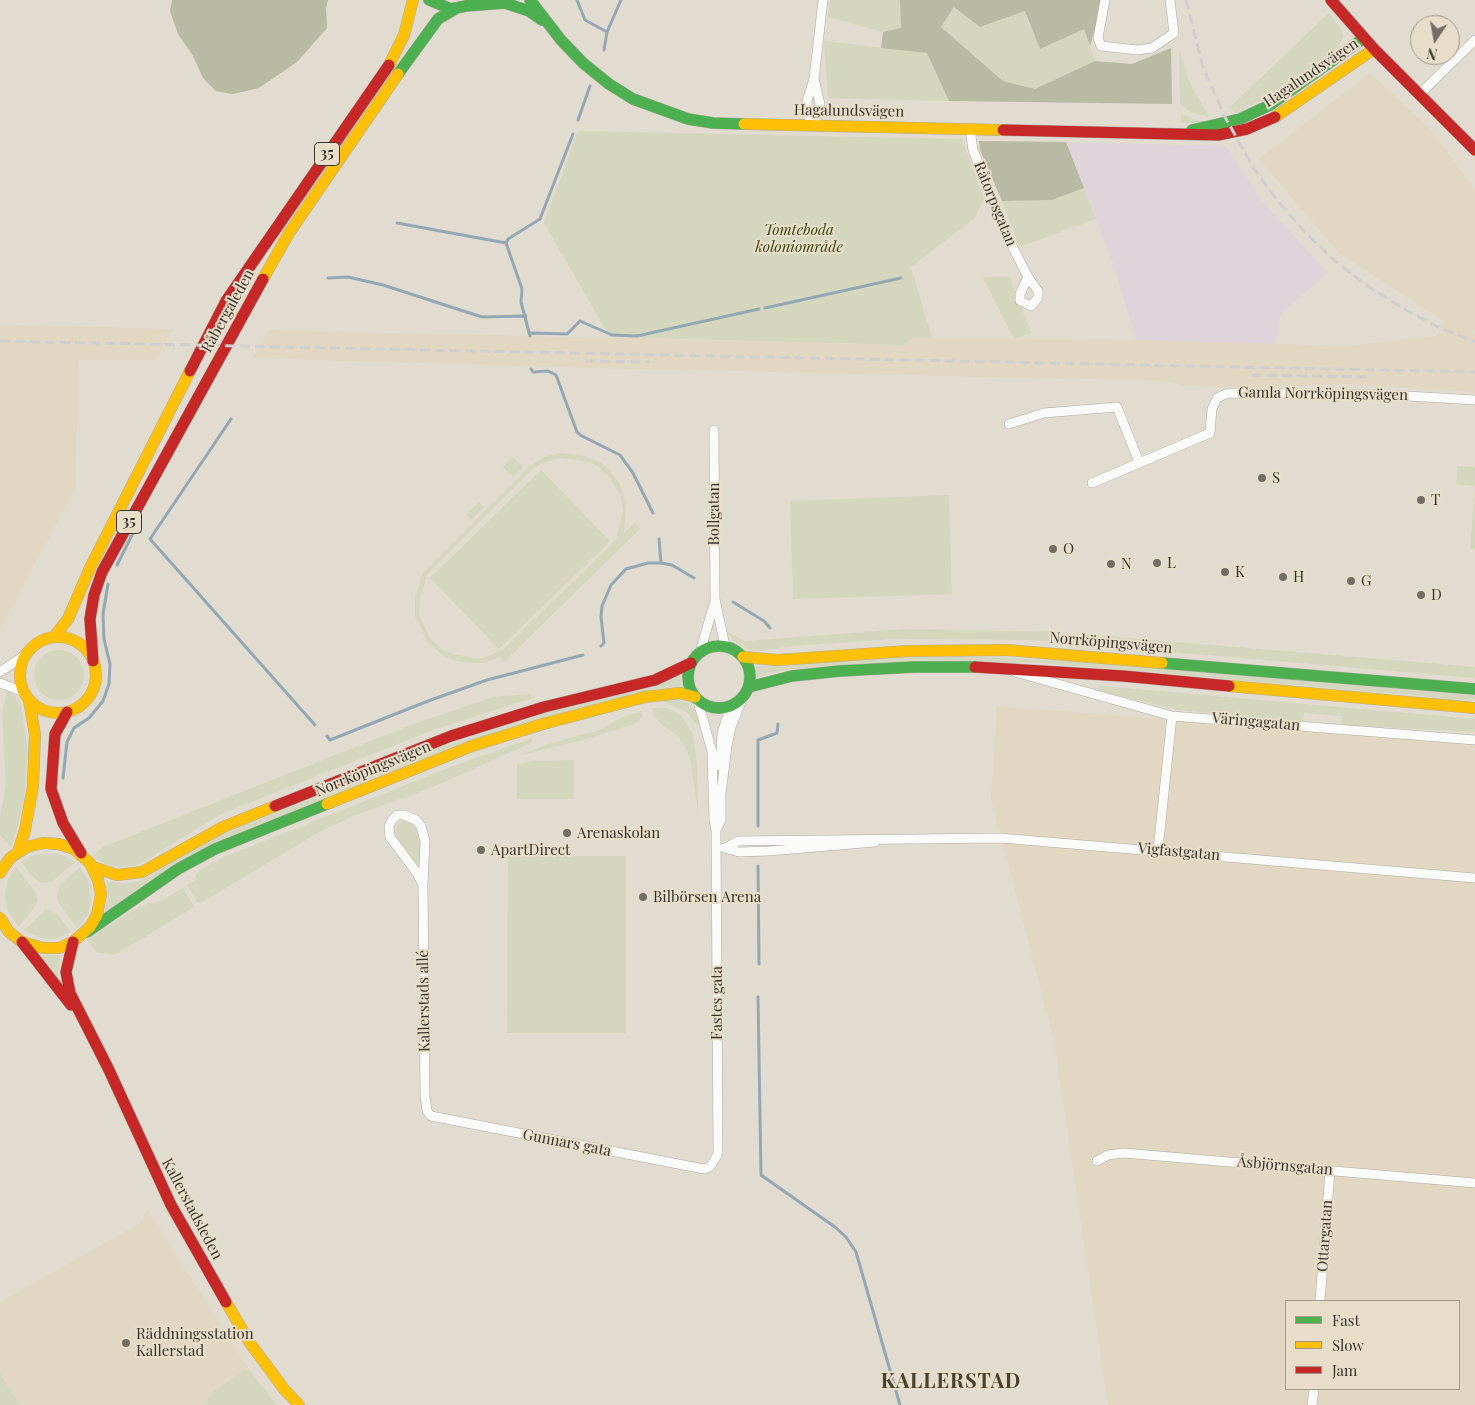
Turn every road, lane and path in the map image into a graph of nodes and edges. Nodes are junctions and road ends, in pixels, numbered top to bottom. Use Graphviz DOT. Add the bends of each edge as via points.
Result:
graph roads {
  1 [pos="413,0"];
  2 [pos="429,0"];
  3 [pos="477,0"];
  4 [pos="530,0"];
  5 [pos="823,0"];
  6 [pos="1105,0"];
  7 [pos="1170,0"];
  8 [pos="1331,0"];
  9 [pos="461,7"];
  10 [pos="552,28"];
  11 [pos="1364,38"];
  12 [pos="1475,40"];
  13 [pos="1374,49"];
  14 [pos="814,79"];
  15 [pos="1419,95"];
  16 [pos="813,126"];
  17 [pos="970,128"];
  18 [pos="1178,133"];
  19 [pos="1475,150"];
  20 [pos="1028,276"];
  21 [pos="1475,400"];
  22 [pos="1010,424"];
  23 [pos="714,430"];
  24 [pos="1139,462"];
  25 [pos="1092,482"];
  26 [pos="715,599"];
  27 [pos="54,637"];
  28 [pos="725,646"];
  29 [pos="700,652"];
  30 [pos="26,655"];
  31 [pos="743,657"];
  32 [pos="93,661"];
  33 [pos="691,663"];
  34 [pos="997,668"];
  35 [pos="0,672"];
  36 [pos="0,683"];
  37 [pos="1475,689"];
  38 [pos="746,692"];
  39 [pos="27,696"];
  40 [pos="697,699"];
  41 [pos="731,706"];
  42 [pos="1475,708"];
  43 [pos="67,712"];
  44 [pos="1172,716"];
  45 [pos="1475,740"];
  46 [pos="721,794"];
  47 [pos="716,831"];
  48 [pos="716,848"];
  49 [pos="1158,850"];
  50 [pos="18,852"];
  51 [pos="83,856"];
  52 [pos="92,867"];
  53 [pos="1,869"];
  54 [pos="1475,878"];
  55 [pos="423,885"];
  56 [pos="2,924"];
  57 [pos="86,933"];
  58 [pos="22,942"];
  59 [pos="73,942"];
  60 [pos="79,1015"];
  61 [pos="431,1116"];
  62 [pos="1098,1161"];
  63 [pos="704,1169"];
  64 [pos="1330,1170"];
  65 [pos="1475,1182"];
  66 [pos="1320,1300"];
  67 [pos="1314,1390"];
  68 [pos="299,1405"];
  69 [pos="1312,1405"];
  1 -- 27 [label="main road, Råbergaleden / 35" via="404,35 392,61 226,301 90,568 68,619"];
  2 -- 9 [label="main road" via="440,6"];
  3 -- 9 [label="main road, 35"];
  4 -- 10 [label="main road, Hagalundsvägen"];
  5 -- 14 [label="street"];
  6 -- 7 [label="street" via="1098,38 1101,46 1137,50 1152,48 1174,33"];
  8 -- 11 [label="main road"];
  9 -- 10 [label="main road, Hagalundsvägen" via="490,3 519,6"];
  9 -- 32 [label="main road, Råbergaleden / 35" via="438,19 425,36 289,232 255,292 102,572 90,619"];
  10 -- 16 [label="main road, Hagalundsvägen" via="583,63 608,84 662,111 713,123"];
  11 -- 13 [label="main road"];
  11 -- 18 [label="main road, Hagalundsvägen" via="1296,88 1254,113"];
  12 -- 15 [label="street"];
  13 -- 15 [label="main road"];
  13 -- 18 [label="main road, Hagalundsvägen" via="1296,104 1260,124 1218,136"];
  14 -- 16 [label="street" via="820,104"];
  14 -- 16 [label="street" via="806,101"];
  15 -- 19 [label="main road"];
  16 -- 17 [label="main road, Hagalundsvägen"];
  17 -- 18 [label="main road, Hagalundsvägen"];
  17 -- 20 [label="street, Råtorpsgatan" via="973,150 1005,232"];
  21 -- 24 [label="street, Gamla Norrköpingsvägen" via="1391,394 1228,393 1217,398 1212,409 1210,433"];
  22 -- 24 [label="street" via="1044,413 1117,407"];
  23 -- 26 [label="street, Bollgatan"];
  24 -- 25 [label="street, Gamla Norrköpingsvägen"];
  26 -- 28 [label="street, Bollgatan"];
  26 -- 29 [label="street, Bollgatan"];
  27 -- 30 [label="main road, 35" via="41,641"];
  27 -- 32 [label="main road" via="64,637 82,645"];
  28 -- 29 [label="main road" via="712,646"];
  28 -- 31 [label="main road"];
  29 -- 33 [label="main road"];
  30 -- 35 [label="street"];
  30 -- 39 [label="main road, 35" via="20,677"];
  31 -- 37 [label="main road, Norrköpingsvägen" via="778,660 908,651 1007,650"];
  31 -- 38 [label="main road" via="749,667"];
  32 -- 43 [label="main road, 35" via="95,682 92,692"];
  33 -- 40 [label="main road" via="688,682"];
  33 -- 52 [label="main road, Norrköpingsvägen" via="656,680 544,707 451,736 223,827 142,872 117,875"];
  34 -- 38 [label="main road, Norrköpingsvägen" via="914,667 840,671 792,676"];
  34 -- 42 [label="main road, Norrköpingsvägen" via="1123,676"];
  34 -- 44 [label="street, Väringagatan"];
  36 -- 39 [label="street"];
  38 -- 41 [label="main road"];
  38 -- 46 [label="street, Fastes gata" via="731,727"];
  39 -- 43 [label="main road" via="47,711"];
  39 -- 50 [label="main road, 35" via="35,735 33,786 26,830"];
  40 -- 41 [label="main road" via="714,708"];
  40 -- 47 [label="street, Fastes gata" via="712,752"];
  40 -- 57 [label="main road, Norrköpingsvägen" via="680,693 646,697 472,746 215,849 178,869"];
  41 -- 46 [label="street, Fastes gata" via="720,749"];
  43 -- 51 [label="main road, 35" via="55,734 51,789 63,823"];
  44 -- 45 [label="street, Väringagatan"];
  44 -- 49 [label="street"];
  46 -- 47 [label="street, Fastes gata" via="721,820"];
  47 -- 48 [label="street, Fastes gata"];
  48 -- 49 [label="street, Vigfastgatan" via="726,848 738,841 1000,838"];
  48 -- 63 [label="street, Fastes gata" via="718,1154 715,1162"];
  49 -- 54 [label="street, Vigfastgatan"];
  50 -- 51 [label="main road, 35" via="38,844 54,843"];
  50 -- 53 [label="main road, 35"];
  51 -- 52 [label="main road, 35"];
  52 -- 57 [label="main road, 35" via="100,887 100,901 94,921"];
  55 -- 55 [label="street, Kallerstads allé" via="425,841 421,826 410,816 397,815 389,826 390,837 418,873"];
  55 -- 61 [label="street, Kallerstads allé" via="425,1104"];
  56 -- 58 [label="main road, 35"];
  57 -- 59 [label="main road, 35"];
  58 -- 59 [label="main road, 35" via="43,948 58,948"];
  58 -- 60 [label="main road, Kallerstadsleden"];
  59 -- 60 [label="main road, Kallerstadsleden" via="66,972"];
  60 -- 68 [label="main road, Kallerstadsleden" via="171,1205 213,1281 250,1343"];
  61 -- 63 [label="street, Gunnars gata"];
  62 -- 64 [label="street, Åsbjörnsgatan" via="1108,1155 1124,1153"];
  64 -- 65 [label="street, Åsbjörnsgatan"];
  64 -- 66 [label="street, Ottargatan"];
  67 -- 69 [label="street"];
}
